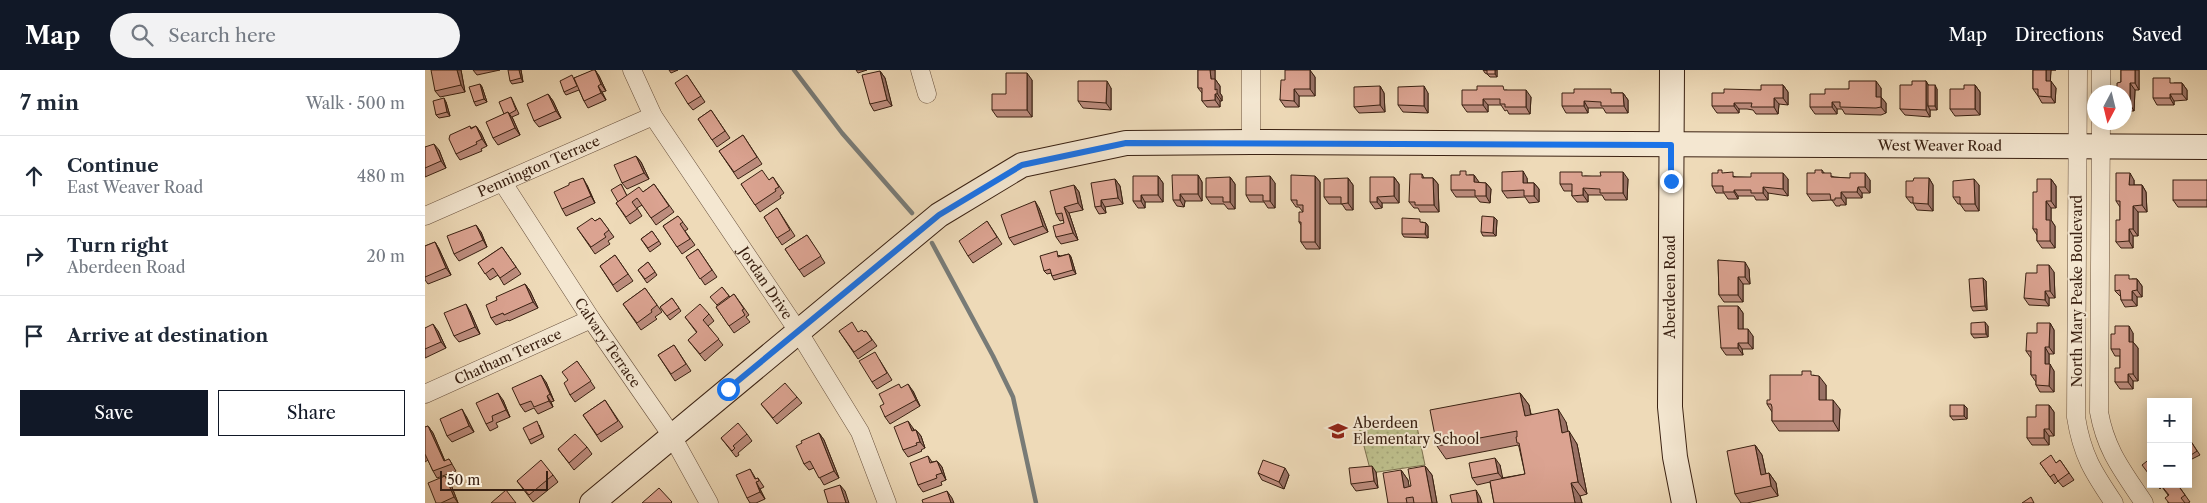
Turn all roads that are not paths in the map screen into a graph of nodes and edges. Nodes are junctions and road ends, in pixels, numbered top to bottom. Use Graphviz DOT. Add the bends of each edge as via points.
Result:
graph roads {
  1 [pos="632,70"];
  2 [pos="920,70"];
  3 [pos="1251,70"];
  4 [pos="1672,70"];
  5 [pos="2078,70"];
  6 [pos="2101,70"];
  7 [pos="2101,85"];
  8 [pos="927,94"];
  9 [pos="653,116"];
  10 [pos="2101,130"];
  11 [pos="1251,142"];
  12 [pos="1671,145"];
  13 [pos="2078,146"];
  14 [pos="2101,146"];
  15 [pos="2207,147"];
  16 [pos="503,184"];
  17 [pos="425,216"];
  18 [pos="591,319"];
  19 [pos="798,331"];
  20 [pos="425,394"];
  21 [pos="672,436"];
  22 [pos="592,503"];
  23 [pos="709,503"];
  24 [pos="887,503"];
  25 [pos="1684,503"];
  26 [pos="2114,503"];
  27 [pos="2144,503"];
  1 -- 9 [label="street, Jordan Drive"];
  2 -- 8 [label="street"];
  3 -- 11 [label="street"];
  4 -- 12 [label="street, Aberdeen Road"];
  5 -- 13 [label="street, North Mary Peake Boulevard"];
  6 -- 7 [label="street"];
  9 -- 16 [label="street, Pennington Terrace"];
  9 -- 19 [label="street, Jordan Drive"];
  10 -- 14 [label="street, North Mary Peake Boulevard"];
  11 -- 12 [label="street, West Weaver Road"];
  11 -- 19 [label="street, West Weaver Road" via="1126,143 1022,165 939,215"];
  12 -- 13 [label="street, West Weaver Road"];
  12 -- 25 [label="street, Aberdeen Road" via="1670,407"];
  13 -- 14 [label="street, West Weaver Road"];
  13 -- 26 [label="street, North Mary Peake Boulevard" via="2076,417 2080,442 2090,467"];
  14 -- 15 [label="street, West Weaver Road"];
  14 -- 27 [label="street, North Mary Peake Boulevard" via="2099,412 2111,452"];
  16 -- 17 [label="street, Pennington Terrace"];
  16 -- 18 [label="street, Calvary Terrace"];
  18 -- 20 [label="street, Chatham Terrace"];
  18 -- 21 [label="street, Calvary Terrace"];
  19 -- 21 [label="street, West Weaver Road"];
  19 -- 24 [label="street, Jordan Drive" via="860,432"];
  21 -- 22 [label="street, West Weaver Road"];
  21 -- 23 [label="street, Calvary Terrace"];
}
